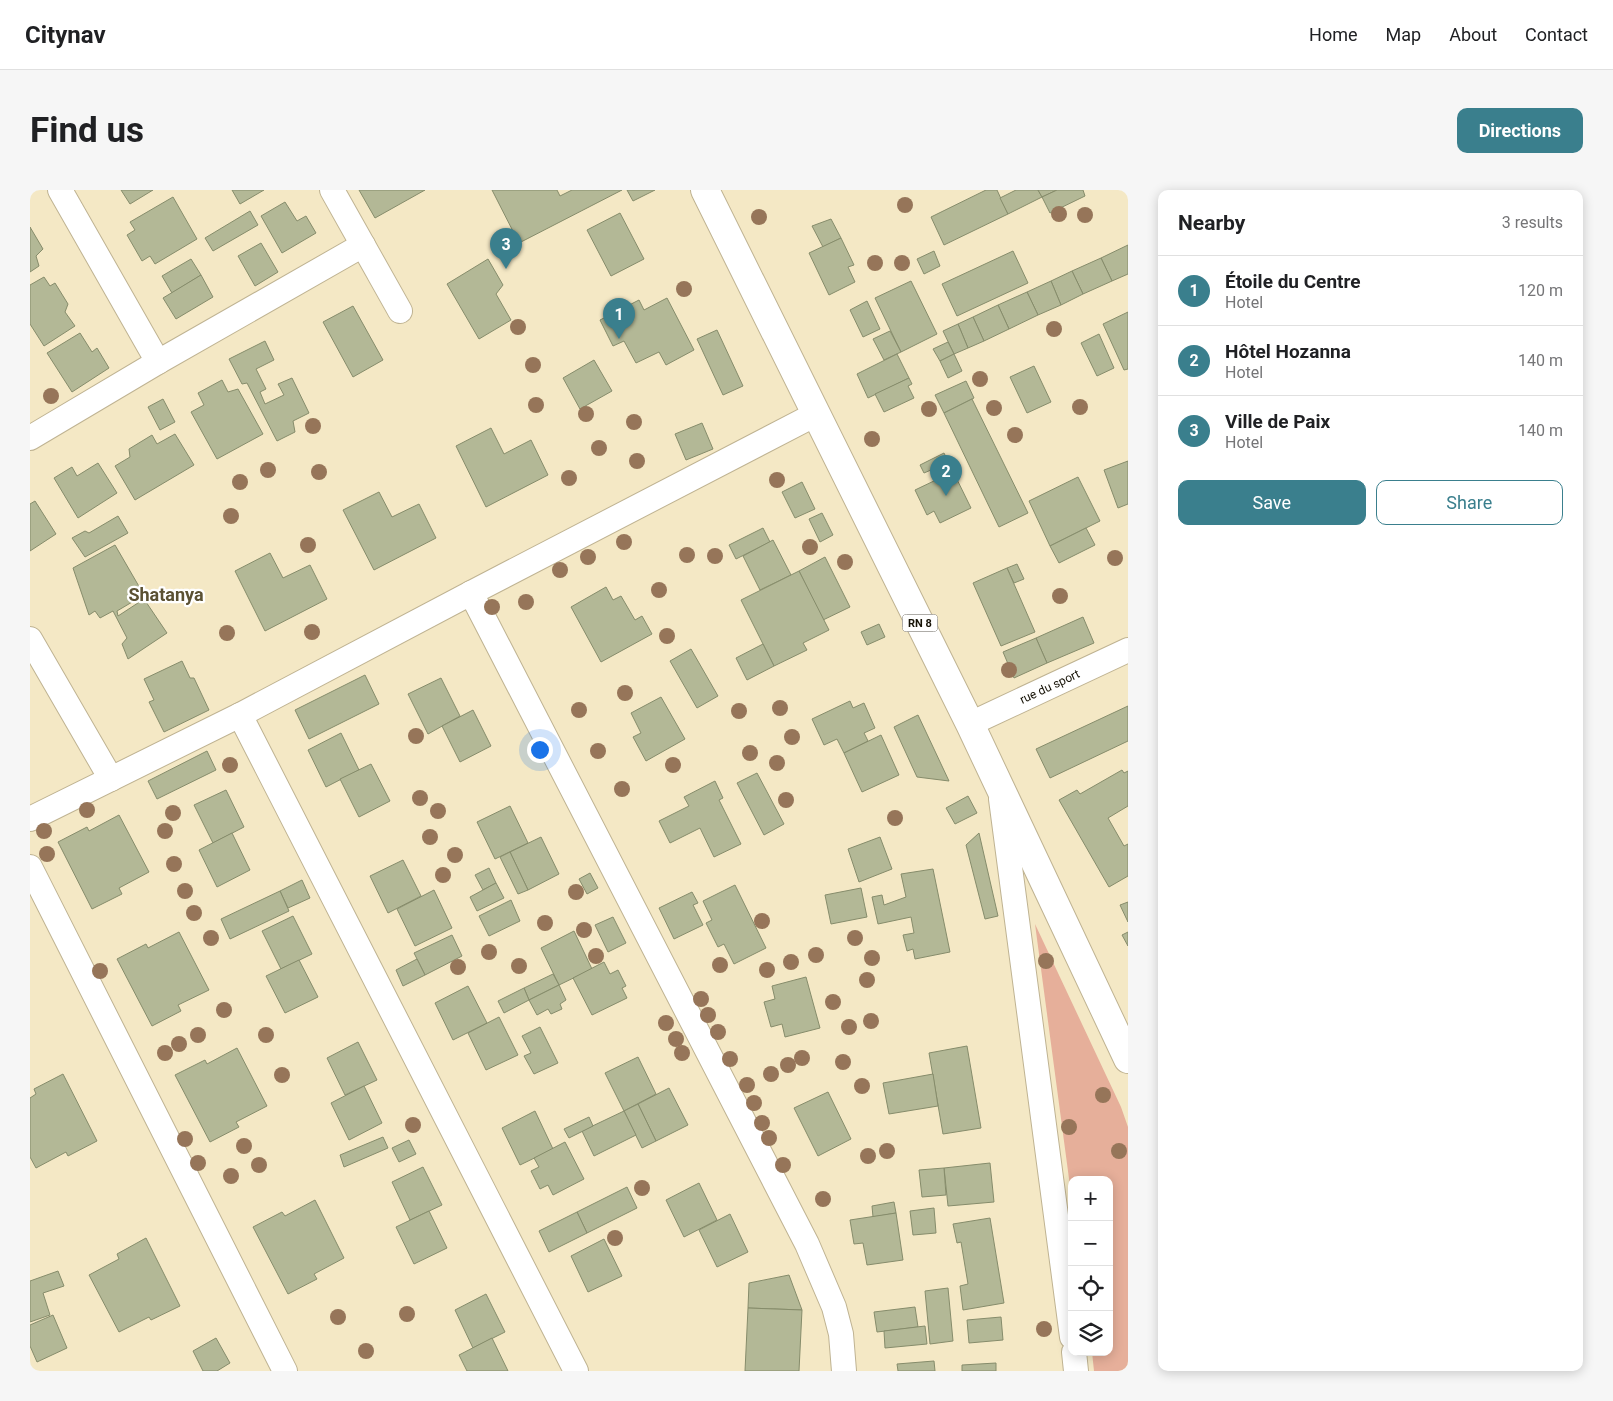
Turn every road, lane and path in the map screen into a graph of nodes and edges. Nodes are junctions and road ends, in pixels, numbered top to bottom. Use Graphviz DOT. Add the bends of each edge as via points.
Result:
graph roads {
  1 [pos="60,190"];
  2 [pos="332,190"];
  3 [pos="705,190"];
  4 [pos="363,245"];
  5 [pos="400,311"];
  6 [pos="158,362"];
  7 [pos="816,414"];
  8 [pos="30,438"];
  9 [pos="471,593"];
  10 [pos="30,639"];
  11 [pos="1128,650"];
  12 [pos="240,715"];
  13 [pos="970,724"];
  14 [pos="111,779"];
  15 [pos="1000,785"];
  16 [pos="30,819"];
  17 [pos="30,867"];
  18 [pos="1128,1059"];
  19 [pos="1069,1311"];
  20 [pos="1074,1356"];
  21 [pos="285,1371"];
  22 [pos="576,1371"];
  23 [pos="844,1371"];
  24 [pos="1076,1371"];
  1 -- 6 [label="street"];
  2 -- 4 [label="street"];
  3 -- 7 [label="main road, RN 8"];
  4 -- 5 [label="street"];
  4 -- 6 [label="street"];
  6 -- 8 [label="street"];
  7 -- 9 [label="street"];
  7 -- 13 [label="main road, RN 8"];
  9 -- 12 [label="street"];
  9 -- 23 [label="street" via="807,1244 834,1307 841,1334"];
  10 -- 14 [label="street"];
  11 -- 13 [label="street, rue du sport"];
  12 -- 14 [label="street"];
  12 -- 22 [label="street"];
  13 -- 15 [label="main road, RN 8"];
  14 -- 16 [label="street"];
  15 -- 18 [label="main road, RN 8"];
  15 -- 19 [label="street"];
  17 -- 21 [label="street"];
  20 -- 24 [label="street"];
}
